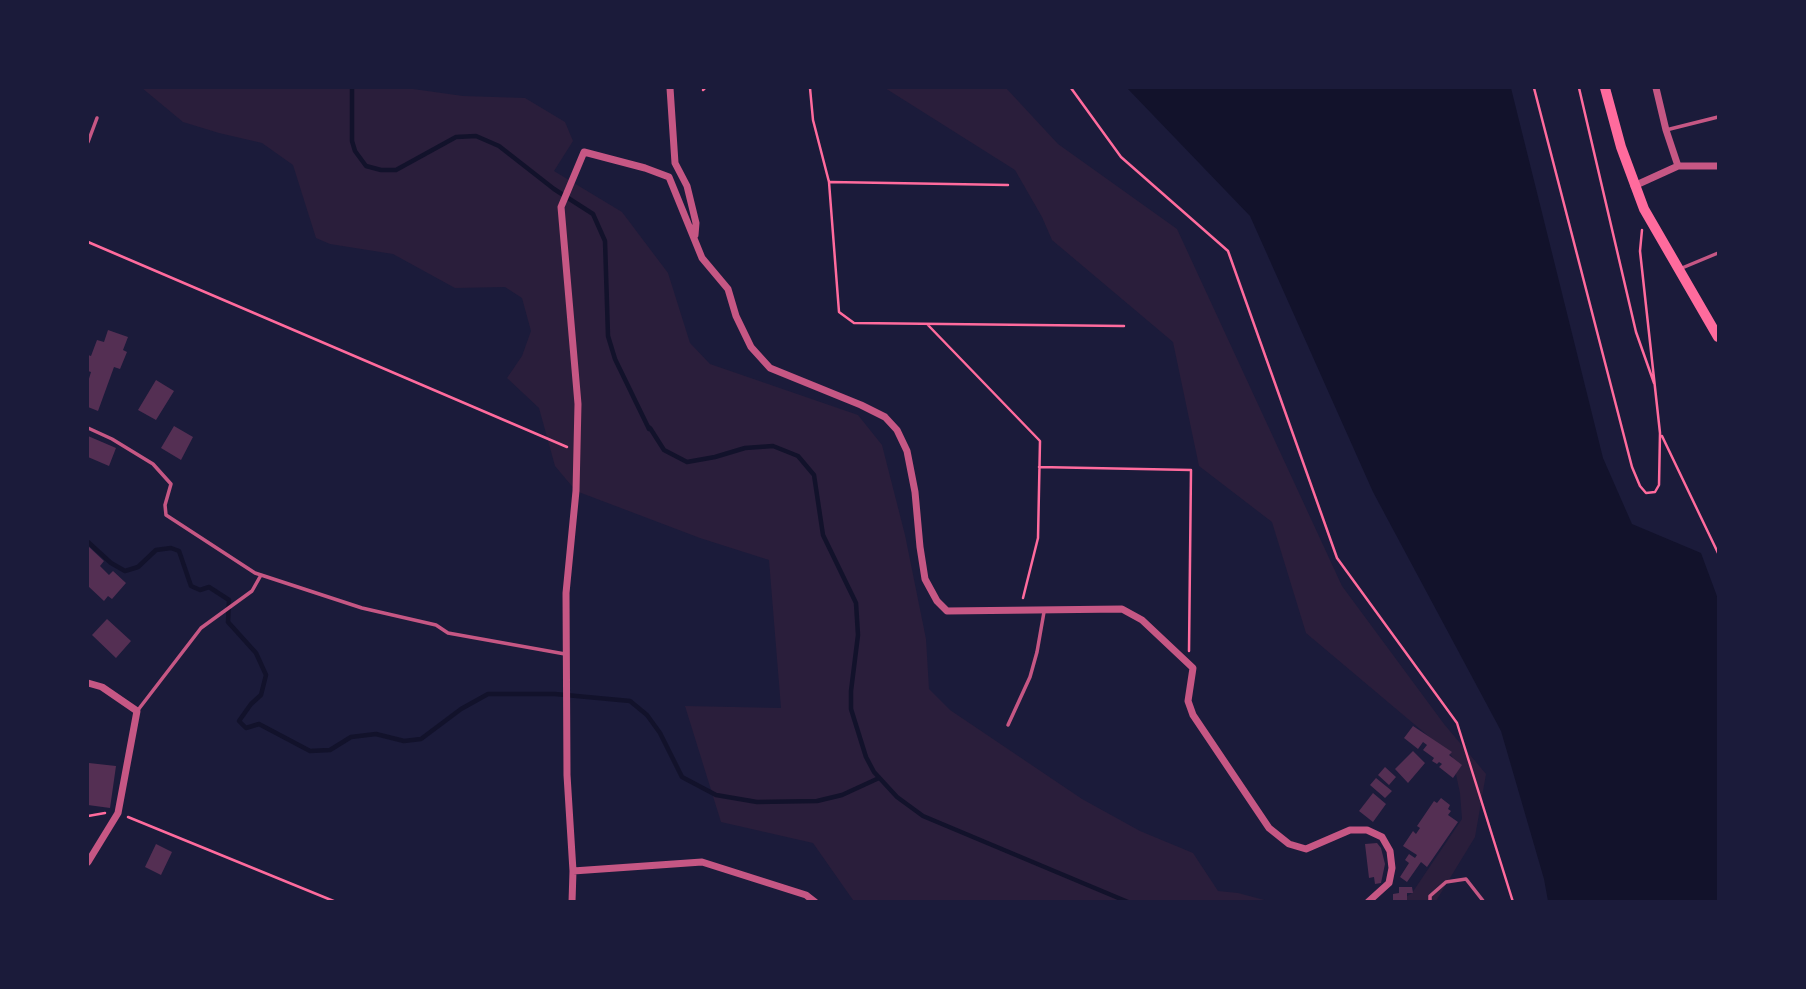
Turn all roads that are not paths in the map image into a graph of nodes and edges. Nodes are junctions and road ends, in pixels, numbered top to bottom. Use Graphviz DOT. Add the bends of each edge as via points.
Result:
graph roads {
  1 [pos="670,88"];
  2 [pos="1605,88"];
  3 [pos="1656,88"];
  4 [pos="1718,117"];
  5 [pos="97,118"];
  6 [pos="1666,130"];
  7 [pos="88,142"];
  8 [pos="1678,166"];
  9 [pos="1718,166"];
  10 [pos="1634,186"];
  11 [pos="695,239"];
  12 [pos="1718,253"];
  13 [pos="1680,269"];
  14 [pos="1718,337"];
  15 [pos="88,428"];
  16 [pos="261,575"];
  17 [pos="1045,610"];
  18 [pos="567,654"];
  19 [pos="88,683"];
  20 [pos="136,711"];
  21 [pos="1008,725"];
  22 [pos="88,862"];
  23 [pos="573,871"];
  24 [pos="572,901"];
  25 [pos="815,901"];
  26 [pos="1368,901"];
  27 [pos="1430,901"];
  28 [pos="1484,901"];
  1 -- 11 [label="street" via="675,163 687,186"];
  2 -- 10 [label="main road"];
  3 -- 6 [label="street"];
  4 -- 6 [label="lane"];
  5 -- 7 [label="lane"];
  6 -- 8 [label="street"];
  8 -- 9 [label="street"];
  8 -- 10 [label="street"];
  10 -- 13 [label="main road"];
  11 -- 17 [label="street" via="702,258 728,289 751,347 770,368 861,405 897,430 907,451 915,492 925,579 937,601 947,611"];
  11 -- 18 [label="street" via="668,177 584,152 561,207 578,404 566,593"];
  12 -- 13 [label="lane"];
  13 -- 14 [label="main road"];
  15 -- 16 [label="lane" via="153,464 172,484 166,515"];
  16 -- 18 [label="lane" via="362,608 436,625 448,633"];
  16 -- 20 [label="lane" via="252,591 201,628"];
  17 -- 21 [label="lane" via="1030,677"];
  17 -- 26 [label="street" via="1122,609 1142,620 1193,668 1188,701 1193,715 1269,828 1289,844 1306,849 1350,830 1367,830 1382,837 1392,868 1388,883"];
  18 -- 23 [label="street" via="566,775"];
  19 -- 20 [label="street" via="102,687"];
  20 -- 22 [label="street" via="118,813"];
  23 -- 24 [label="street"];
  23 -- 25 [label="street" via="702,862"];
  27 -- 28 [label="lane" via="1446,881 1466,880"];
}
